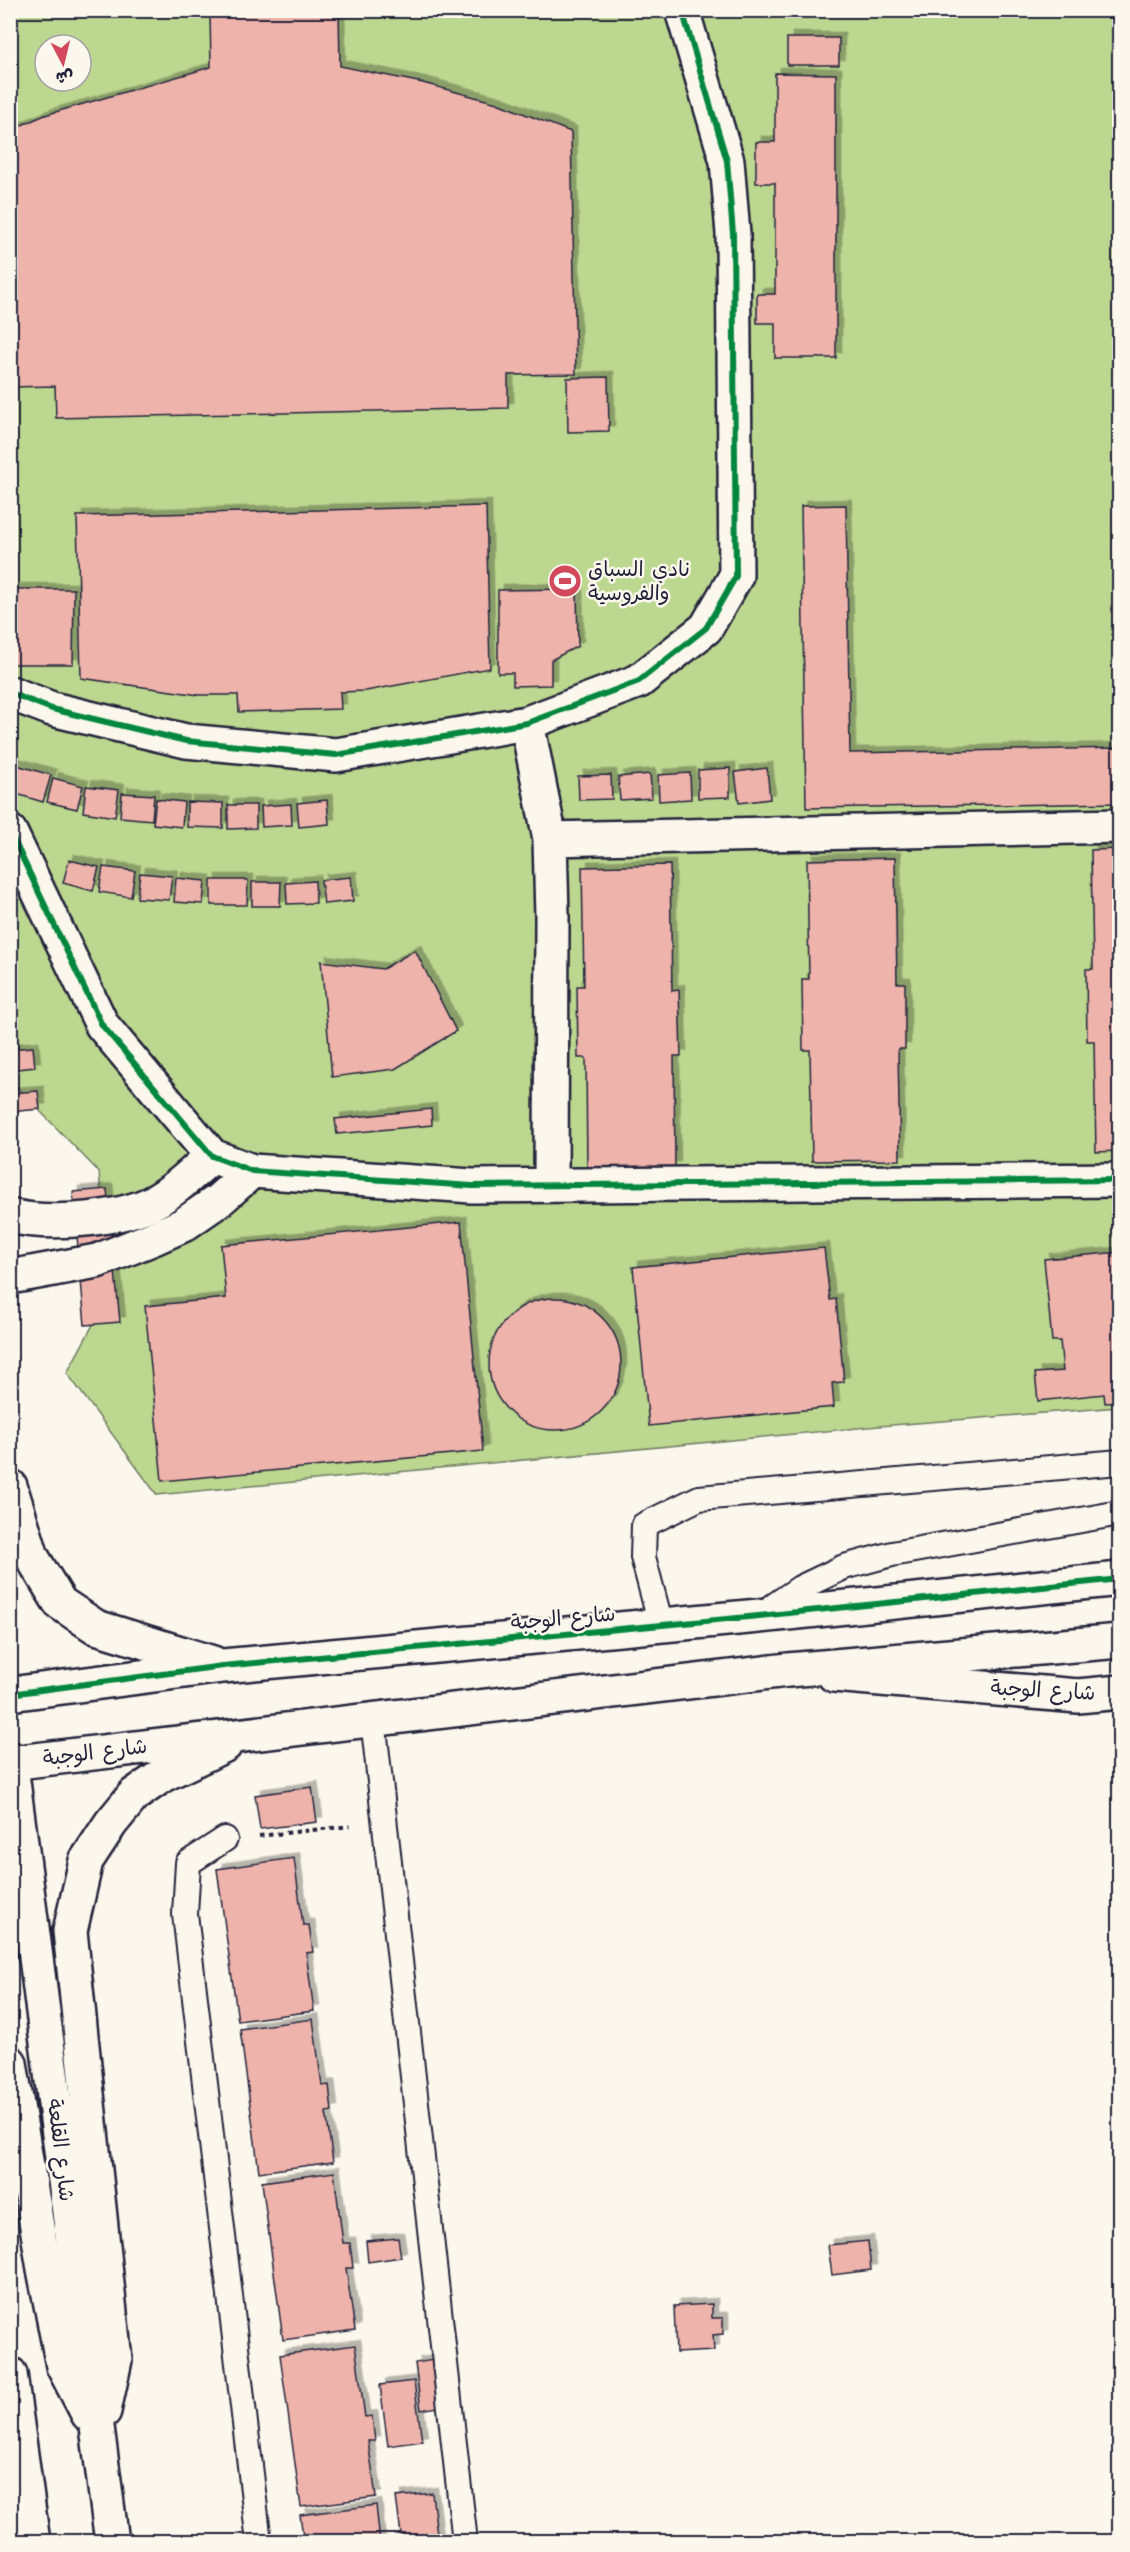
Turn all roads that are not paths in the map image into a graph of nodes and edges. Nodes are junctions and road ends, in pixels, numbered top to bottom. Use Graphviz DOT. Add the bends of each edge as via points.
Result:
graph roads {
  1 [pos="682,10"];
  2 [pos="10,693"];
  3 [pos="527,723"];
  4 [pos="1119,826"];
  5 [pos="10,832"];
  6 [pos="550,838"];
  7 [pos="212,1156"];
  8 [pos="252,1171"];
  9 [pos="1119,1180"];
  10 [pos="551,1184"];
  11 [pos="10,1216"];
  12 [pos="10,1277"];
  13 [pos="1119,1462"];
  14 [pos="10,1486"];
  15 [pos="1119,1513"];
  16 [pos="1119,1579"];
  17 [pos="759,1616"];
  18 [pos="661,1625"];
  19 [pos="1119,1641"];
  20 [pos="223,1666"];
  21 [pos="788,1670"];
  22 [pos="1119,1692"];
  23 [pos="10,1694"];
  24 [pos="373,1719"];
  25 [pos="248,1734"];
  26 [pos="10,1758"];
  27 [pos="11,1763"];
  28 [pos="225,1839"];
  29 [pos="10,2063"];
  30 [pos="10,2374"];
  31 [pos="99,2434"];
  32 [pos="33,2541"];
  33 [pos="112,2541"];
  34 [pos="260,2541"];
  35 [pos="465,2541"];
  1 -- 3 [label="street" via="727,161 733,234 736,576 706,628 639,681"];
  2 -- 3 [label="street" via="52,710 186,741 336,755"];
  3 -- 6 [label="street"];
  4 -- 6 [label="street"];
  5 -- 7 [label="street" via="102,1025"];
  6 -- 10 [label="street"];
  7 -- 8 [label="street"];
  7 -- 11 [label="street" via="164,1197 129,1210 92,1219 55,1221"];
  8 -- 10 [label="street" via="472,1186"];
  8 -- 12 [label="street" via="183,1225 154,1238 97,1261"];
  9 -- 10 [label="street"];
  13 -- 18 [label="lane" via="699,1498 644,1525 643,1557"];
  14 -- 20 [label="street" via="32,1557 60,1603 96,1627"];
  15 -- 17 [label="lane" via="892,1554 844,1567 800,1588"];
  16 -- 17 [label="street, شارع الوجبة"];
  17 -- 18 [label="street, شارع الوجبة"];
  18 -- 20 [label="street, شارع الوجبة"];
  19 -- 21 [label="street, شارع الوجبة"];
  20 -- 23 [label="street, شارع الوجبة"];
  21 -- 22 [label="street, شارع الوجبة" via="1077,1696"];
  21 -- 24 [label="street, شارع الوجبة"];
  24 -- 25 [label="street, شارع الوجبة"];
  24 -- 35 [label="lane"];
  25 -- 27 [label="street, شارع الوجبة"];
  25 -- 31 [label="street" via="163,1775 135,1795 86,1862 70,1931 115,2360"];
  26 -- 27 [label="street, شارع القلعة"];
  27 -- 31 [label="street, شارع القلعة"];
  28 -- 34 [label="lane" via="188,1863 185,1914"];
  29 -- 31 [label="street" via="63,2366"];
  30 -- 32 [label="street"];
  31 -- 33 [label="street, شارع القلعة"];
}
